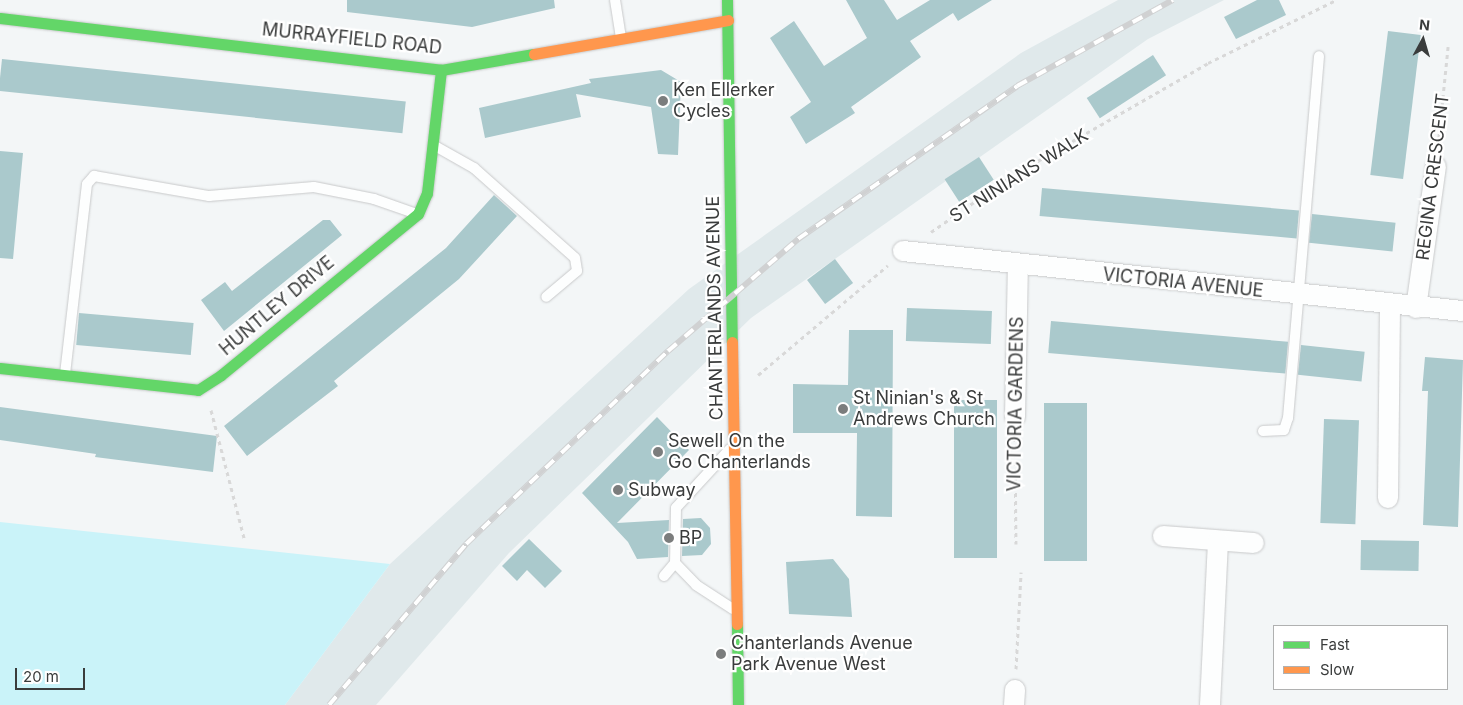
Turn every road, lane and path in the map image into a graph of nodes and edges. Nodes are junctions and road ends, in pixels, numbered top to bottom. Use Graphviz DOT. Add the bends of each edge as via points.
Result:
graph roads {
  1 [pos="615,0"];
  2 [pos="727,0"];
  3 [pos="1336,0"];
  4 [pos="0,18"];
  5 [pos="728,20"];
  6 [pos="621,36"];
  7 [pos="1448,47"];
  8 [pos="1319,56"];
  9 [pos="441,70"];
  10 [pos="434,145"];
  11 [pos="1436,166"];
  12 [pos="418,214"];
  13 [pos="903,251"];
  14 [pos="1018,265"];
  15 [pos="1296,295"];
  16 [pos="546,297"];
  17 [pos="1390,305"];
  18 [pos="1416,308"];
  19 [pos="1463,311"];
  20 [pos="0,368"];
  21 [pos="65,376"];
  22 [pos="205,386"];
  23 [pos="734,398"];
  24 [pos="1015,417"];
  25 [pos="1263,431"];
  26 [pos="734,445"];
  27 [pos="1388,498"];
  28 [pos="1163,536"];
  29 [pos="244,538"];
  30 [pos="1218,541"];
  31 [pos="1254,543"];
  32 [pos="1016,544"];
  33 [pos="675,563"];
  34 [pos="1021,572"];
  35 [pos="664,576"];
  36 [pos="736,611"];
  37 [pos="1014,698"];
  38 [pos="738,705"];
  39 [pos="1210,705"];
  1 -- 6 [label="lane"];
  2 -- 5 [label="street, CHANTERLANDS AVENUE"];
  3 -- 13 [label="path, ST NINIANS WALK" via="1190,73 1010,177"];
  4 -- 9 [label="street, MURRAYFIELD ROAD"];
  5 -- 6 [label="street, MURRAYFIELD ROAD"];
  5 -- 23 [label="street, CHANTERLANDS AVENUE"];
  6 -- 9 [label="street, MURRAYFIELD ROAD"];
  7 -- 11 [label="path, REGINA CRESCENT"];
  8 -- 15 [label="lane"];
  9 -- 10 [label="street, HUNTLEY DRIVE"];
  10 -- 12 [label="street, HUNTLEY DRIVE" via="427,193"];
  10 -- 16 [label="lane" via="474,168 576,258 577,271"];
  11 -- 18 [label="street, REGINA CRESCENT"];
  12 -- 21 [label="lane" via="374,199 314,187 209,196 94,176 87,184"];
  12 -- 22 [label="street, HUNTLEY DRIVE"];
  13 -- 14 [label="street, VICTORIA AVENUE"];
  13 -- 23 [label="path, ST NINIANS WALK"];
  14 -- 15 [label="street, VICTORIA AVENUE"];
  14 -- 24 [label="street, VICTORIA GARDENS"];
  15 -- 17 [label="street, VICTORIA AVENUE"];
  15 -- 25 [label="lane" via="1288,418 1284,430"];
  17 -- 18 [label="street, VICTORIA AVENUE"];
  17 -- 27 [label="street"];
  18 -- 19 [label="street, VICTORIA AVENUE"];
  20 -- 21 [label="street"];
  21 -- 22 [label="street" via="198,390"];
  22 -- 29 [label="path"];
  23 -- 26 [label="street, CHANTERLANDS AVENUE"];
  24 -- 32 [label="path, VICTORIA GARDENS"];
  26 -- 33 [label="lane" via="676,508"];
  26 -- 36 [label="street, CHANTERLANDS AVENUE"];
  28 -- 30 [label="street"];
  30 -- 31 [label="street"];
  30 -- 39 [label="street"];
  33 -- 35 [label="lane"];
  33 -- 36 [label="lane" via="696,585"];
  34 -- 37 [label="path"];
  36 -- 38 [label="street, CHANTERLANDS AVENUE"];
}
